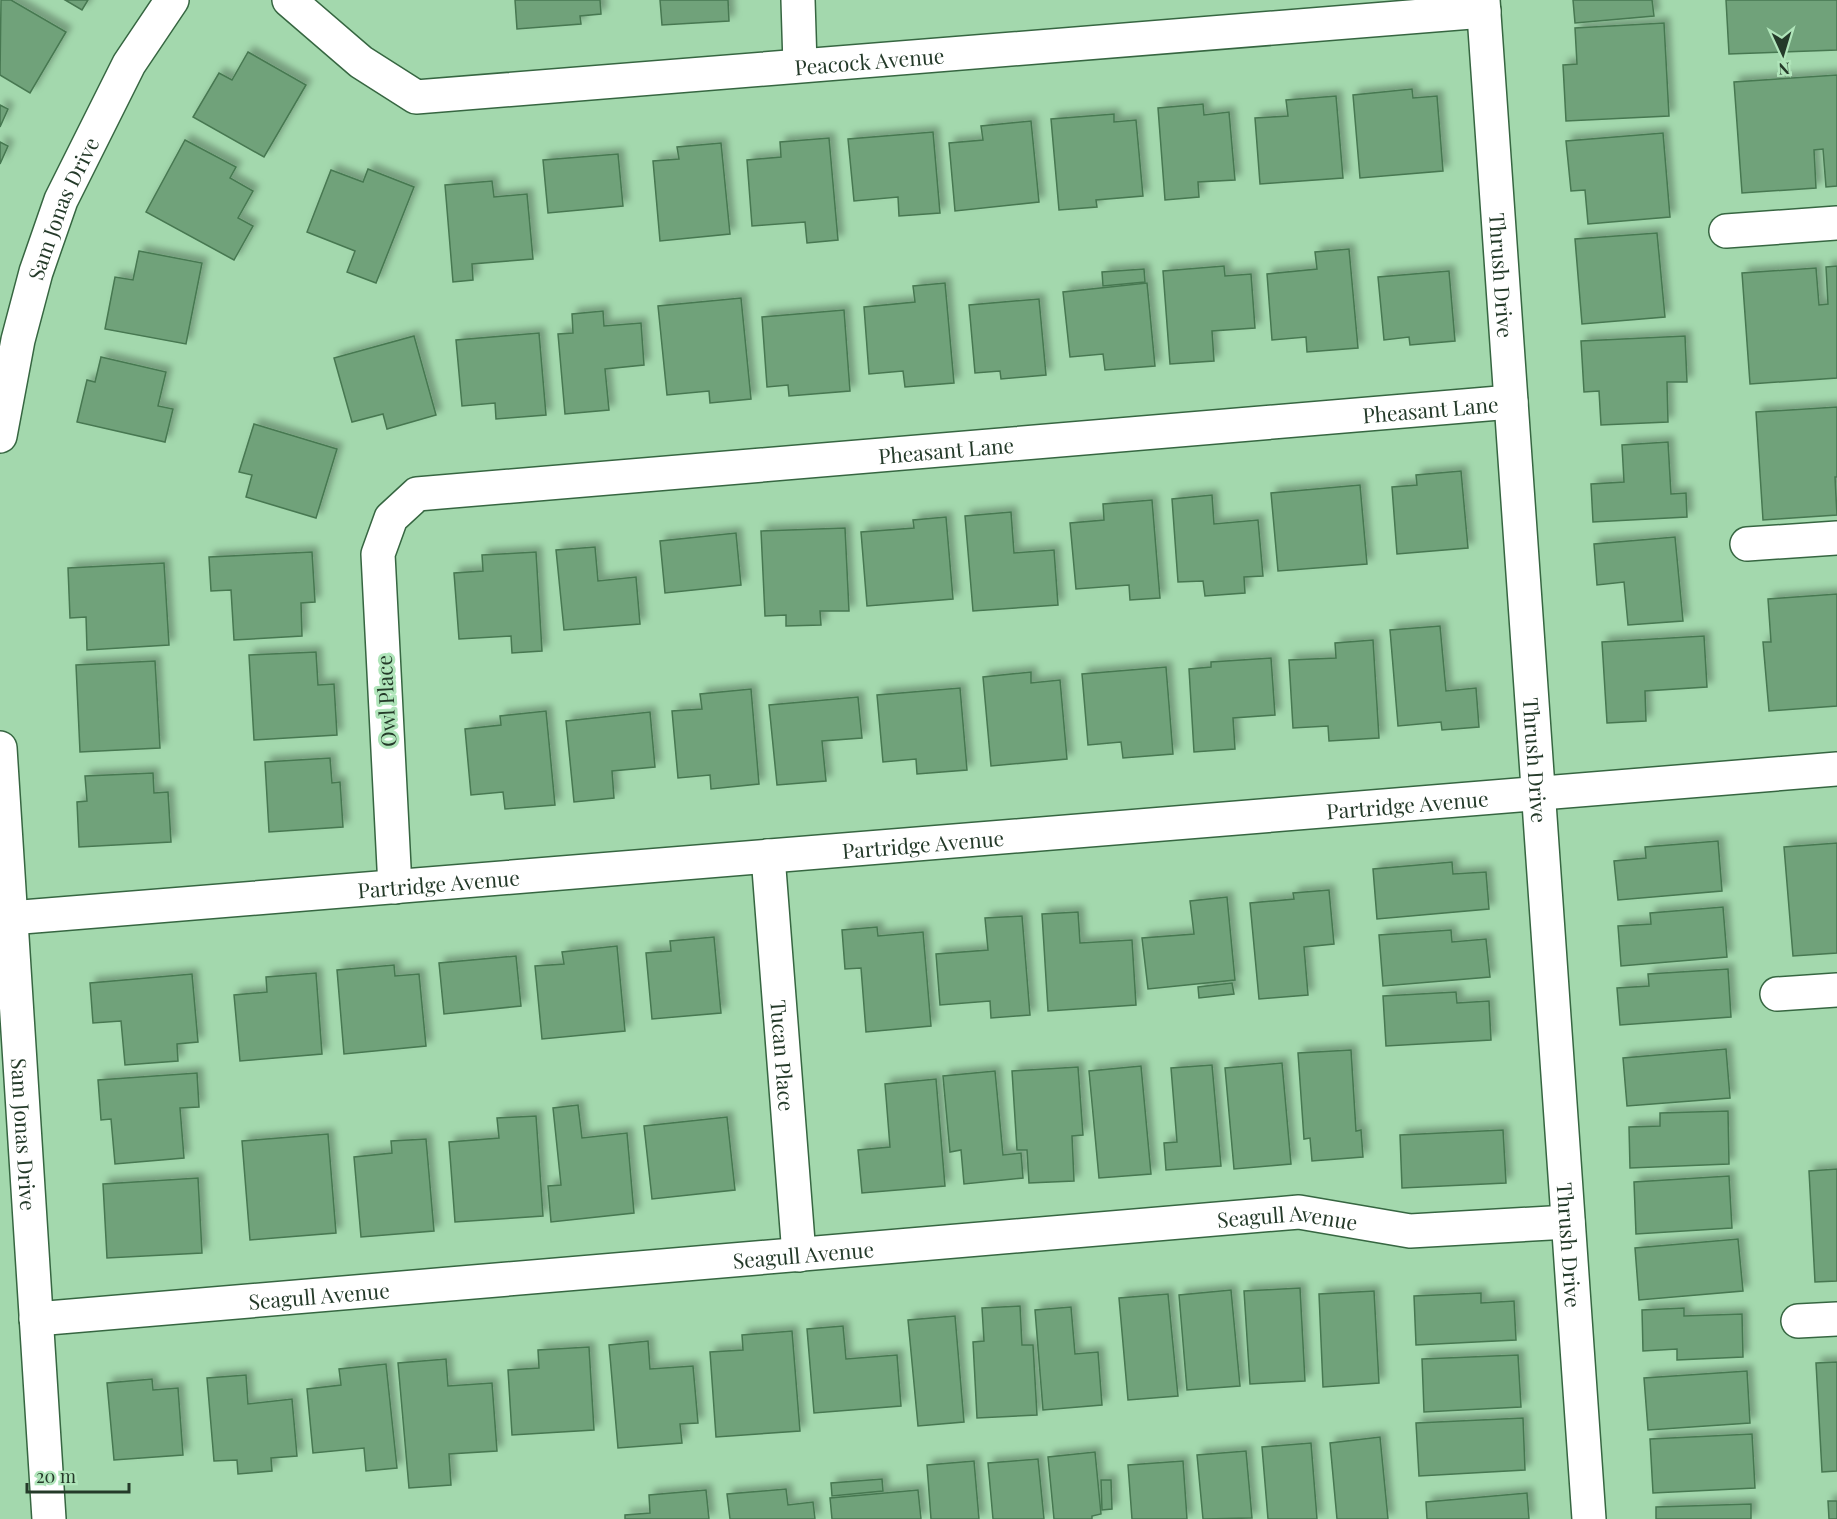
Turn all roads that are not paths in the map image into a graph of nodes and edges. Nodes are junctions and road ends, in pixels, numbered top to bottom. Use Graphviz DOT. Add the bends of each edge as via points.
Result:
graph roads {
  1 [pos="172,0"];
  2 [pos="289,0"];
  3 [pos="798,0"];
  4 [pos="1483,6"];
  5 [pos="800,65"];
  6 [pos="1837,223"];
  7 [pos="1726,231"];
  8 [pos="1511,402"];
  9 [pos="0,436"];
  10 [pos="391,518"];
  11 [pos="1837,538"];
  12 [pos="1747,544"];
  13 [pos="0,748"];
  14 [pos="1837,770"];
  15 [pos="1538,793"];
  16 [pos="768,856"];
  17 [pos="395,887"];
  18 [pos="10,918"];
  19 [pos="1837,990"];
  20 [pos="1776,994"];
  21 [pos="1568,1222"];
  22 [pos="799,1255"];
  23 [pos="36,1319"];
  24 [pos="1837,1319"];
  25 [pos="1798,1321"];
  26 [pos="49,1519"];
  27 [pos="1589,1519"];
  1 -- 9 [label="street, Sam Jonas Drive" via="129,64 62,200 36,272 18,340"];
  2 -- 5 [label="street, Peacock Avenue" via="361,62 416,97"];
  3 -- 5 [label="street"];
  4 -- 5 [label="street, Peacock Avenue"];
  4 -- 8 [label="street, Thrush Drive"];
  6 -- 7 [label="street"];
  8 -- 10 [label="street, Pheasant Lane" via="417,494"];
  8 -- 15 [label="street, Thrush Drive"];
  10 -- 17 [label="street, Owl Place" via="378,554"];
  11 -- 12 [label="street"];
  13 -- 18 [label="street, Sam Jonas Drive"];
  14 -- 15 [label="street, Partridge Avenue"];
  15 -- 16 [label="street, Partridge Avenue"];
  15 -- 21 [label="street, Thrush Drive"];
  16 -- 17 [label="street, Partridge Avenue"];
  16 -- 22 [label="street, Tucan Place"];
  17 -- 18 [label="street, Partridge Avenue"];
  18 -- 23 [label="street, Sam Jonas Drive"];
  19 -- 20 [label="street"];
  21 -- 22 [label="street, Seagull Avenue" via="1410,1231 1299,1212"];
  21 -- 27 [label="street, Thrush Drive"];
  22 -- 23 [label="street, Seagull Avenue"];
  23 -- 26 [label="street, Sam Jonas Drive"];
  24 -- 25 [label="street"];
}
